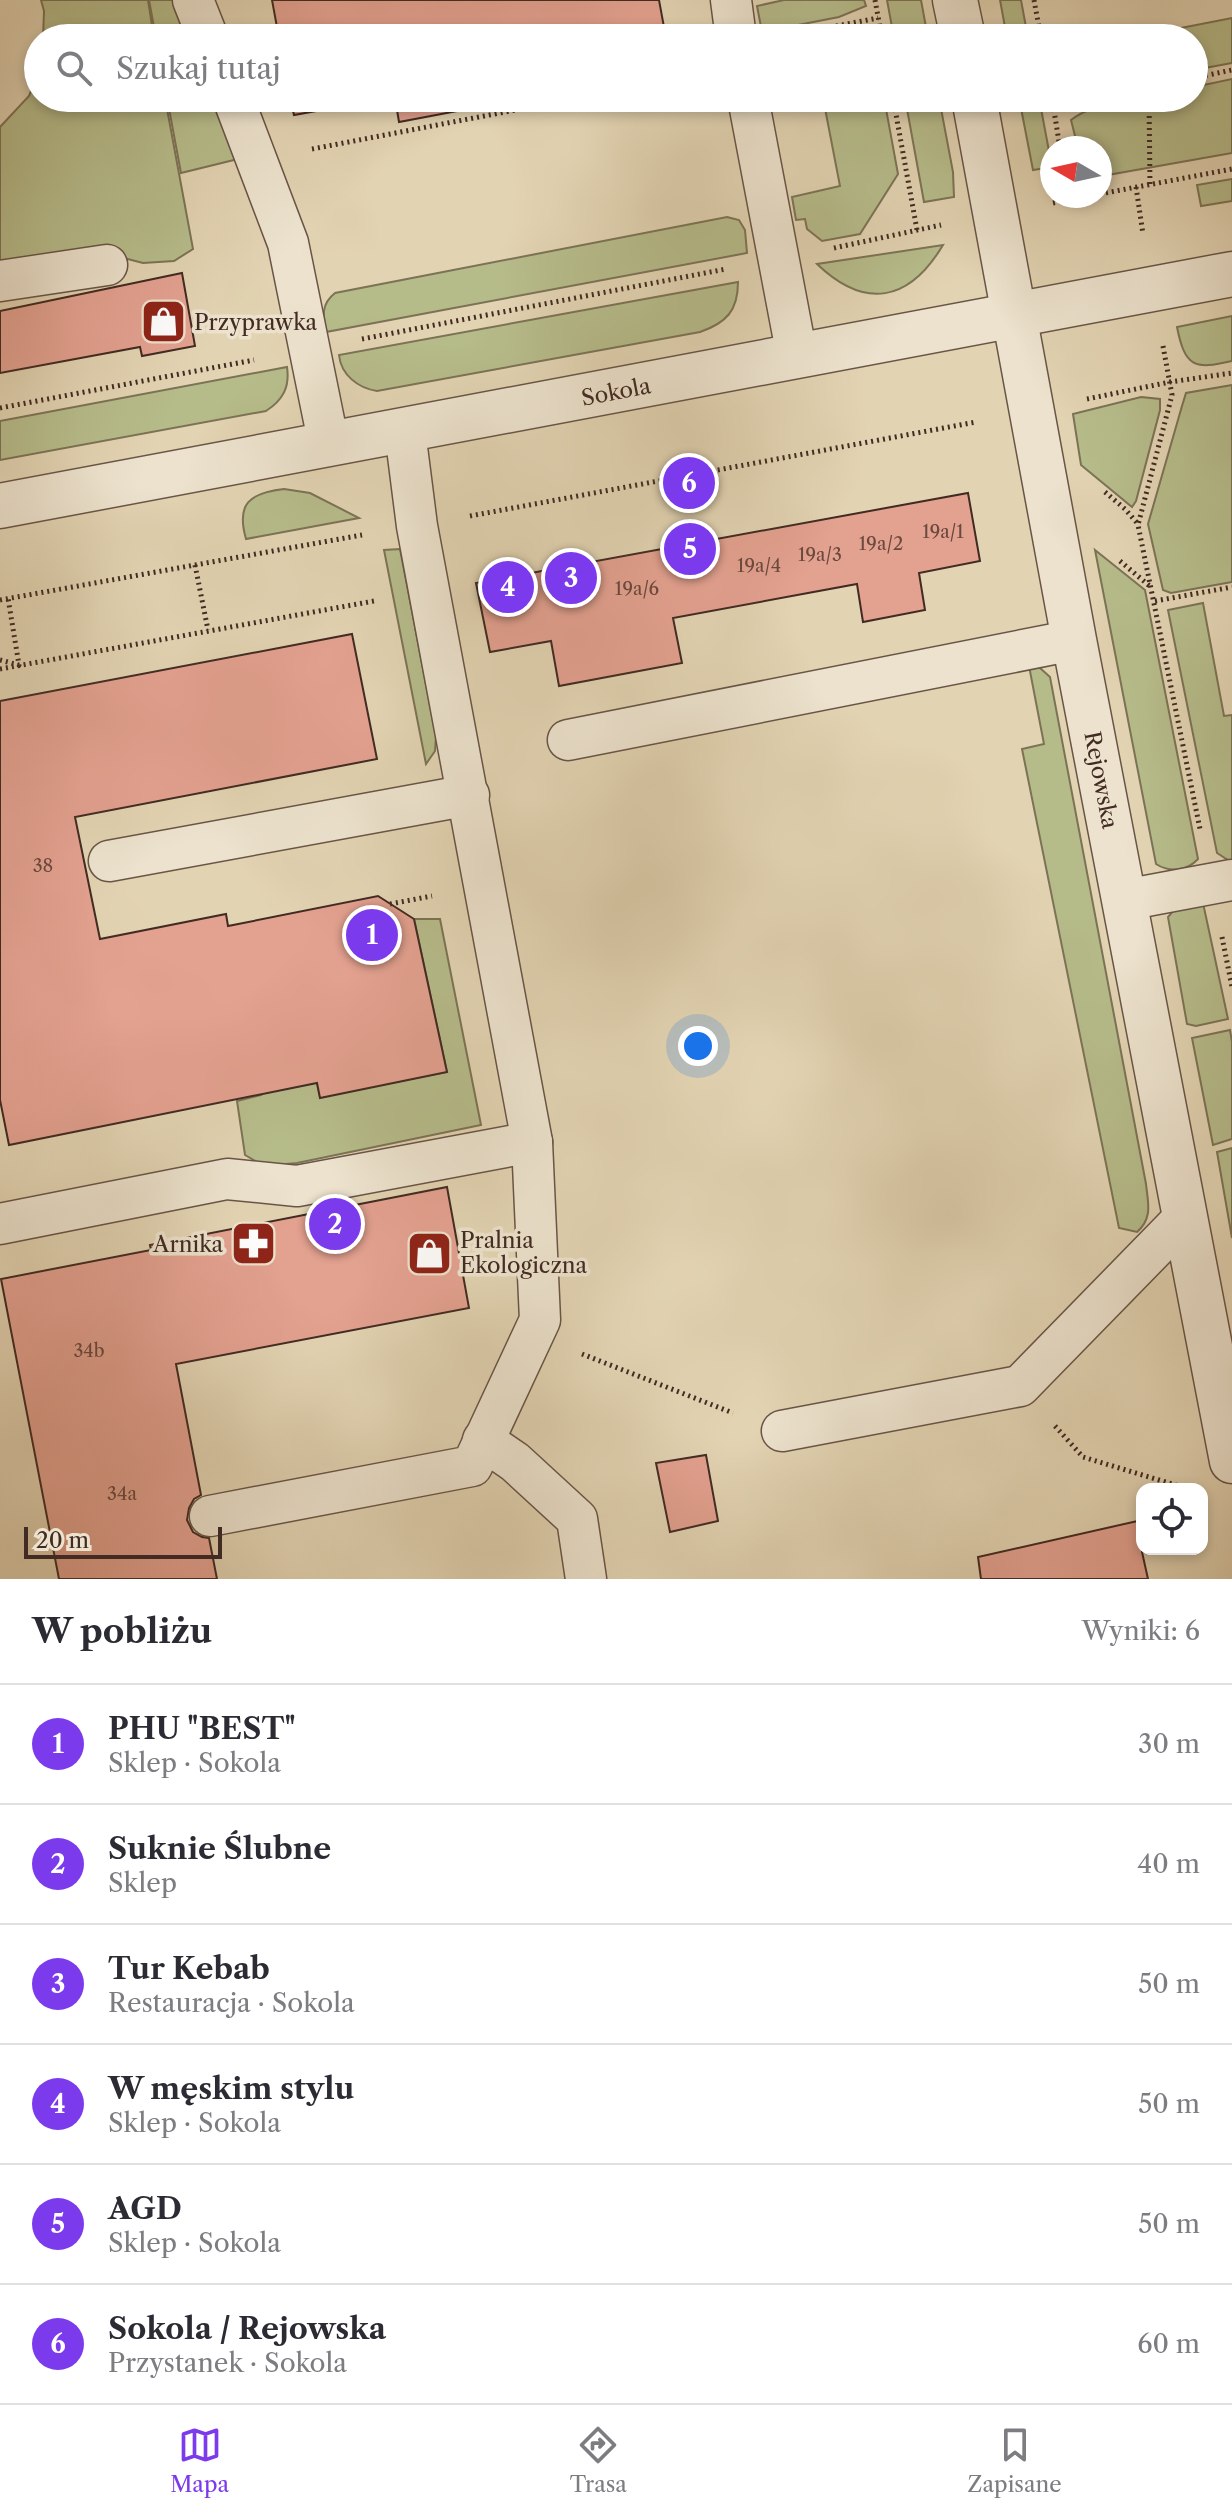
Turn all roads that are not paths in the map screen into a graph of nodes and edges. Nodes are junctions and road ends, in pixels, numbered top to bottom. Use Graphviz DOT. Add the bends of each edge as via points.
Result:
graph roads {
  1 [pos="193,0"];
  2 [pos="731,0"];
  3 [pos="955,0"];
  4 [pos="202,24"];
  5 [pos="734,24"];
  6 [pos="960,24"];
  7 [pos="239,112"];
  8 [pos="751,112"];
  9 [pos="977,112"];
  10 [pos="107,265"];
  11 [pos="1232,274"];
  12 [pos="0,281"];
  13 [pos="1016,314"];
  14 [pos="797,356"];
  15 [pos="405,432"];
  16 [pos="329,445"];
  17 [pos="0,506"];
  18 [pos="1074,640"];
  19 [pos="568,740"];
  20 [pos="469,795"];
  21 [pos="109,861"];
  22 [pos="1222,882"];
  23 [pos="1125,900"];
  24 [pos="532,1142"];
  25 [pos="1186,1216"];
  26 [pos="0,1224"];
  27 [pos="782,1431"];
  28 [pos="483,1440"];
  29 [pos="1232,1461"];
  30 [pos="210,1516"];
  31 [pos="586,1579"];
  1 -- 4 [label="lane"];
  2 -- 5 [label="lane"];
  3 -- 6 [label="street"];
  7 -- 16 [label="lane" via="288,243"];
  8 -- 14 [label="lane"];
  9 -- 13 [label="street, Rejowska"];
  10 -- 12 [label="lane"];
  11 -- 13 [label="street, Sokola"];
  13 -- 14 [label="street, Sokola"];
  13 -- 18 [label="street, Rejowska"];
  14 -- 15 [label="street, Sokola"];
  15 -- 16 [label="street, Sokola"];
  15 -- 20 [label="lane" via="417,526"];
  16 -- 17 [label="street, Sokola"];
  18 -- 19 [label="lane"];
  18 -- 23 [label="street, Rejowska"];
  20 -- 21 [label="lane"];
  20 -- 24 [label="lane"];
  22 -- 23 [label="lane"];
  23 -- 25 [label="street, Rejowska"];
  24 -- 26 [label="lane" via="297,1186 227,1179"];
  24 -- 28 [label="lane" via="540,1320"];
  25 -- 27 [label="lane" via="1020,1386"];
  25 -- 29 [label="street, Rejowska"];
  28 -- 30 [label="lane" via="472,1466"];
  28 -- 31 [label="lane" via="577,1519"];
}
